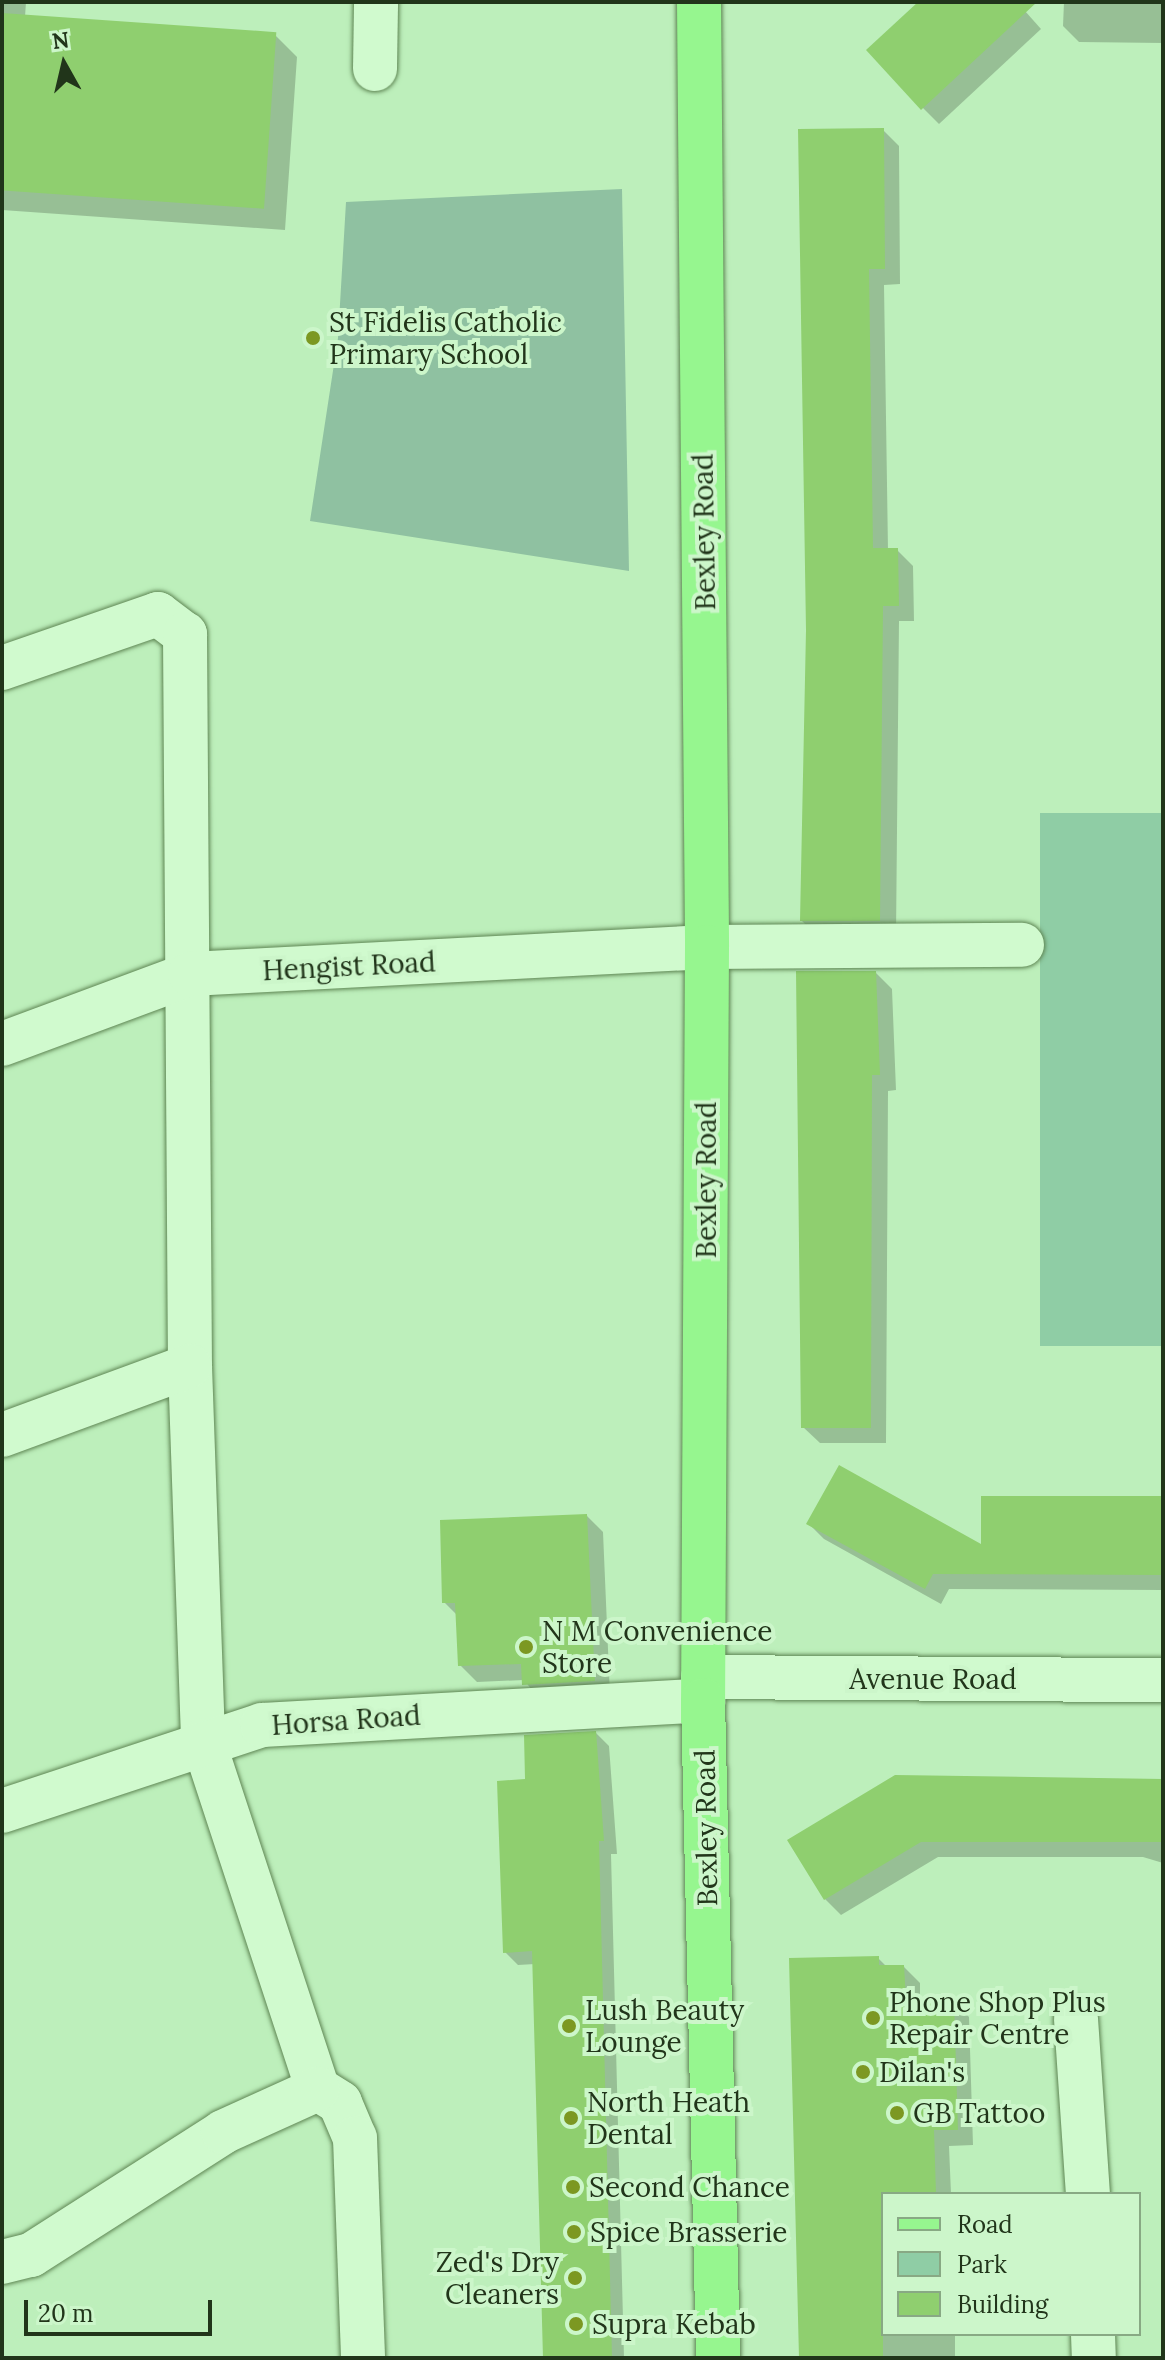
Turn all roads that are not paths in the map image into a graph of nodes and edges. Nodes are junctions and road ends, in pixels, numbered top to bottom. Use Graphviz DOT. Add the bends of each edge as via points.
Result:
graph roads {
  1 [pos="376,2"];
  2 [pos="699,2"];
  3 [pos="375,69"];
  4 [pos="2,668"];
  5 [pos="1022,945"];
  6 [pos="707,947"];
  7 [pos="190,974"];
  8 [pos="2,1044"];
  9 [pos="190,1366"];
  10 [pos="2,1435"];
  11 [pos="1163,1680"];
  12 [pos="703,1688"];
  13 [pos="203,1740"];
  14 [pos="2,1811"];
  15 [pos="1076,2019"];
  16 [pos="318,2089"];
  17 [pos="1088,2192"];
  18 [pos="2,2262"];
  19 [pos="1093,2336"];
  20 [pos="363,2358"];
  21 [pos="718,2358"];
  22 [pos="1094,2358"];
  1 -- 3 [label="street"];
  2 -- 6 [label="main road, Bexley Road"];
  4 -- 7 [label="street" via="158,614 185,634"];
  5 -- 6 [label="street, Hengist Road"];
  6 -- 7 [label="street, Hengist Road"];
  6 -- 12 [label="main road, Bexley Road"];
  7 -- 8 [label="street, Hengist Road"];
  7 -- 9 [label="street"];
  9 -- 10 [label="street"];
  9 -- 13 [label="street"];
  11 -- 12 [label="street, Avenue Road"];
  12 -- 13 [label="street, Horsa Road" via="262,1725"];
  12 -- 21 [label="main road, Bexley Road"];
  13 -- 14 [label="street, Horsa Road"];
  13 -- 16 [label="street"];
  15 -- 17 [label="street"];
  16 -- 18 [label="street" via="223,2132 31,2255"];
  16 -- 20 [label="street" via="340,2103 355,2138"];
  19 -- 22 [label="street"];
}
